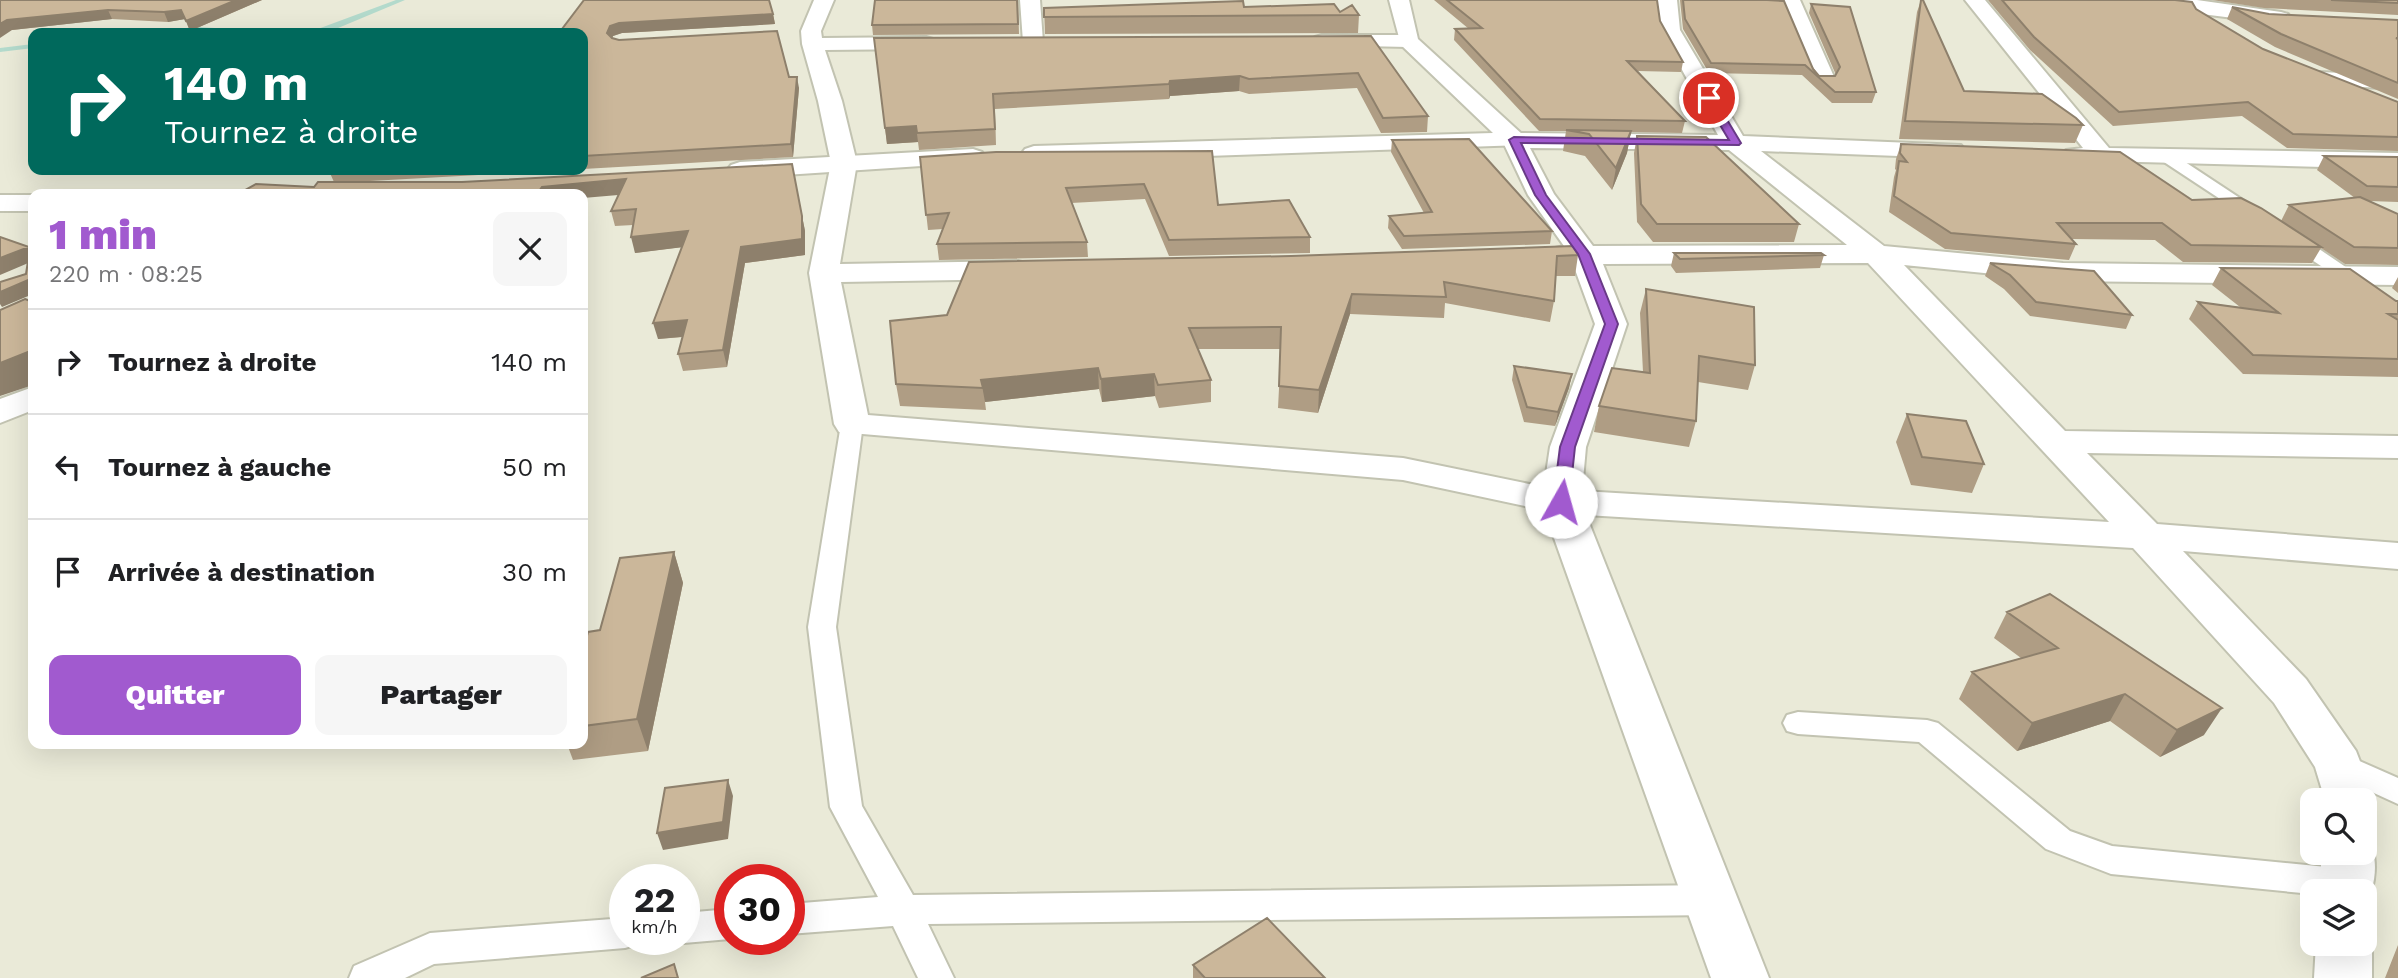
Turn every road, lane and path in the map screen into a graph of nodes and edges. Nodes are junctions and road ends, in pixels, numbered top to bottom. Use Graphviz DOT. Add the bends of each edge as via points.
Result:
graph roads {
  1 [pos="824,0"];
  2 [pos="1030,0"];
  3 [pos="1399,0"];
  4 [pos="1667,0"];
  5 [pos="1790,0"];
  6 [pos="1975,0"];
  7 [pos="2137,0"];
  8 [pos="2176,1"];
  9 [pos="2301,20"];
  10 [pos="2222,28"];
  11 [pos="784,32"];
  12 [pos="812,38"];
  13 [pos="1297,41"];
  14 [pos="1408,41"];
  15 [pos="950,43"];
  16 [pos="1006,43"];
  17 [pos="2297,69"];
  18 [pos="1824,79"];
  19 [pos="2318,79"];
  20 [pos="2398,82"];
  21 [pos="2375,102"];
  22 [pos="1514,140"];
  23 [pos="1735,143"];
  24 [pos="1980,151"];
  25 [pos="2048,154"];
  26 [pos="2102,156"];
  27 [pos="2167,157"];
  28 [pos="2398,161"];
  29 [pos="844,163"];
  30 [pos="719,171"];
  31 [pos="28,202"];
  32 [pos="0,203"];
  33 [pos="1584,254"];
  34 [pos="1876,254"];
  35 [pos="1531,256"];
  36 [pos="1043,269"];
  37 [pos="824,273"];
  38 [pos="2346,274"];
  39 [pos="2393,289"];
  40 [pos="28,399"];
  41 [pos="0,412"];
  42 [pos="852,424"];
  43 [pos="2056,442"];
  44 [pos="2398,447"];
  45 [pos="1561,502"];
  46 [pos="2145,536"];
  47 [pos="2398,556"];
  48 [pos="1798,723"];
  49 [pos="2339,764"];
  50 [pos="2346,788"];
  51 [pos="2398,792"];
  52 [pos="2347,875"];
  53 [pos="1713,900"];
  54 [pos="903,909"];
  55 [pos="805,918"];
  56 [pos="609,934"];
  57 [pos="2344,956"];
  58 [pos="367,978"];
  59 [pos="936,978"];
  60 [pos="1740,978"];
  61 [pos="2343,978"];
  1 -- 12 [label="street"];
  2 -- 16 [label="street" via="1040,42"];
  3 -- 14 [label="street"];
  4 -- 23 [label="street" via="1670,30"];
  5 -- 18 [label="street"];
  6 -- 26 [label="street"];
  7 -- 8 [label="street"];
  8 -- 9 [label="street"];
  8 -- 10 [label="street"];
  11 -- 12 [label="street"];
  12 -- 15 [label="street"];
  12 -- 29 [label="street"];
  13 -- 14 [label="street"];
  14 -- 22 [label="street"];
  17 -- 19 [label="street"];
  19 -- 20 [label="street"];
  19 -- 21 [label="street"];
  22 -- 23 [label="street"];
  22 -- 29 [label="street"];
  22 -- 33 [label="street" via="1541,195"];
  23 -- 24 [label="street"];
  23 -- 34 [label="street"];
  25 -- 26 [label="street"];
  26 -- 27 [label="street"];
  27 -- 28 [label="street"];
  27 -- 38 [label="lane"];
  29 -- 30 [label="street"];
  29 -- 37 [label="street"];
  31 -- 32 [label="street"];
  33 -- 34 [label="street"];
  33 -- 35 [label="street"];
  33 -- 45 [label="street" via="1611,324 1568,447"];
  34 -- 38 [label="street" via="2063,272"];
  34 -- 43 [label="street"];
  36 -- 37 [label="street"];
  37 -- 42 [label="street"];
  38 -- 39 [label="street"];
  40 -- 41 [label="street"];
  42 -- 45 [label="street" via="1403,469"];
  42 -- 54 [label="lane" via="822,626 846,807"];
  43 -- 44 [label="street"];
  43 -- 46 [label="street"];
  45 -- 46 [label="street"];
  45 -- 53 [label="street"];
  46 -- 47 [label="street"];
  46 -- 49 [label="street" via="2290,691"];
  48 -- 52 [label="lane" via="1927,731 2058,840 2111,860"];
  49 -- 50 [label="street"];
  49 -- 51 [label="lane"];
  53 -- 54 [label="lane"];
  53 -- 60 [label="street"];
  54 -- 55 [label="lane"];
  54 -- 59 [label="lane"];
  56 -- 58 [label="lane" via="430,949"];
  57 -- 61 [label="street"];
}
